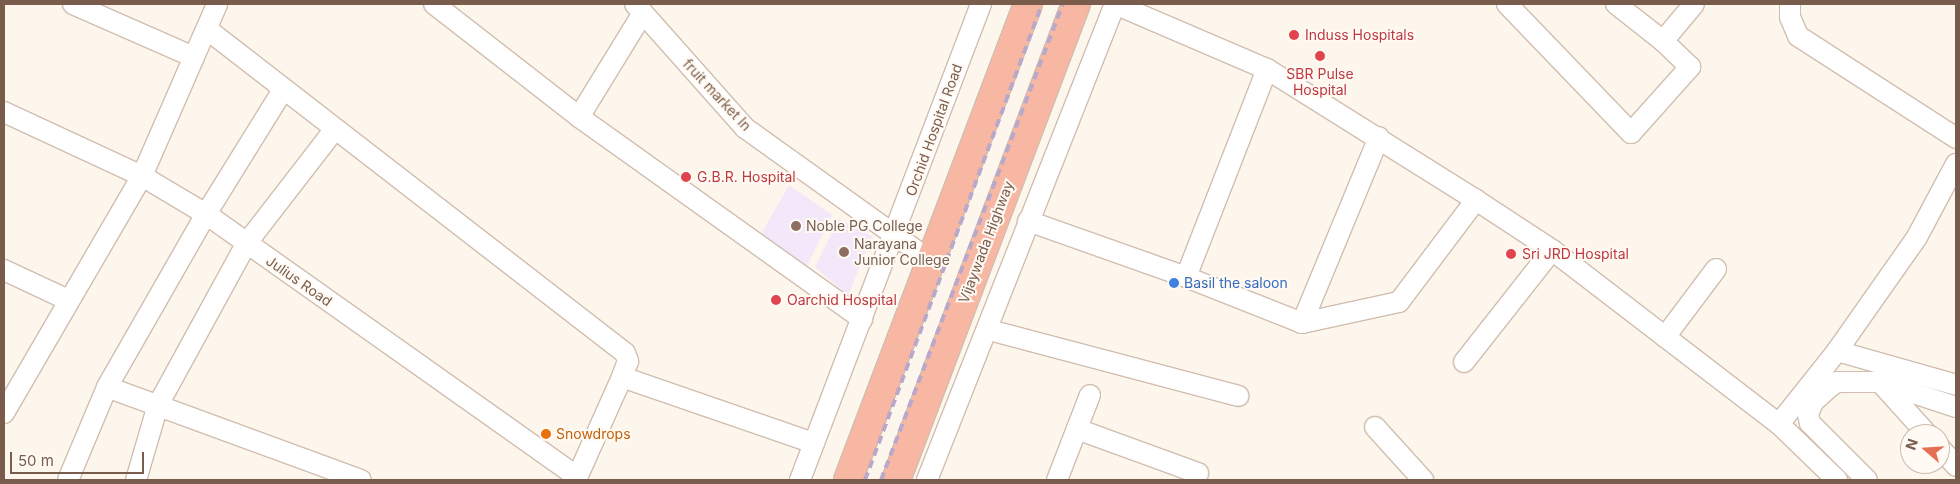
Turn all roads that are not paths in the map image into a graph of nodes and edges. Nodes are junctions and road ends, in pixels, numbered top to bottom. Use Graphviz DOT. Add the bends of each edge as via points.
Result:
graph roads {
  1 [pos="73,4"];
  2 [pos="218,4"];
  3 [pos="434,4"];
  4 [pos="981,4"];
  5 [pos="1028,4"];
  6 [pos="1076,4"];
  7 [pos="1115,4"];
  8 [pos="1507,4"];
  9 [pos="1616,4"];
  10 [pos="1694,4"];
  11 [pos="1790,4"];
  12 [pos="639,8"];
  13 [pos="208,30"];
  14 [pos="1663,41"];
  15 [pos="194,57"];
  16 [pos="1267,69"];
  17 [pos="283,90"];
  18 [pos="4,112"];
  19 [pos="579,117"];
  20 [pos="334,130"];
  21 [pos="1379,137"];
  22 [pos="1956,138"];
  23 [pos="1956,164"];
  24 [pos="142,176"];
  25 [pos="1476,200"];
  26 [pos="206,214"];
  27 [pos="1028,221"];
  28 [pos="894,235"];
  29 [pos="246,244"];
  30 [pos="1552,250"];
  31 [pos="932,262"];
  32 [pos="1716,269"];
  33 [pos="4,270"];
  34 [pos="1186,277"];
  35 [pos="68,300"];
  36 [pos="862,319"];
  37 [pos="1302,324"];
  38 [pos="989,330"];
  39 [pos="1665,337"];
  40 [pos="1838,351"];
  41 [pos="1464,362"];
  42 [pos="1830,376"];
  43 [pos="631,379"];
  44 [pos="1880,382"];
  45 [pos="1956,385"];
  46 [pos="107,387"];
  47 [pos="1090,395"];
  48 [pos="1238,396"];
  49 [pos="158,405"];
  50 [pos="1956,406"];
  51 [pos="4,413"];
  52 [pos="1779,424"];
  53 [pos="1918,424"];
  54 [pos="1375,427"];
  55 [pos="1077,429"];
  56 [pos="814,443"];
  57 [pos="1198,473"];
  58 [pos="1825,476"];
  59 [pos="577,479"];
  60 [pos="68,480"];
  61 [pos="136,480"];
  62 [pos="362,480"];
  63 [pos="800,480"];
  64 [pos="848,480"];
  65 [pos="896,480"];
  66 [pos="927,480"];
  67 [pos="1057,480"];
  68 [pos="1424,480"];
  69 [pos="1866,480"];
  1 -- 15 [label="street"];
  2 -- 13 [label="street"];
  3 -- 19 [label="street"];
  4 -- 28 [label="street, Orchid Hospital Road"];
  5 -- 31 [label="highway"];
  6 -- 65 [label="highway, Vijaywada Highway"];
  7 -- 16 [label="street"];
  7 -- 27 [label="street"];
  8 -- 14 [label="street" via="1631,133 1690,67"];
  9 -- 14 [label="street"];
  10 -- 14 [label="street"];
  11 -- 22 [label="street" via="1790,17 1798,36"];
  12 -- 19 [label="street"];
  12 -- 28 [label="street, fruit market ln" via="745,128"];
  13 -- 15 [label="street"];
  13 -- 17 [label="street"];
  15 -- 24 [label="street"];
  16 -- 21 [label="street"];
  16 -- 34 [label="street"];
  17 -- 20 [label="street"];
  17 -- 26 [label="street"];
  18 -- 24 [label="street, Julius Road"];
  19 -- 36 [label="street"];
  20 -- 29 [label="street"];
  20 -- 43 [label="street" via="616,344 628,360"];
  21 -- 25 [label="street"];
  21 -- 37 [label="street"];
  23 -- 40 [label="street" via="1916,236"];
  24 -- 26 [label="street, Julius Road"];
  24 -- 35 [label="street"];
  25 -- 30 [label="street"];
  25 -- 37 [label="street" via="1399,302"];
  26 -- 29 [label="street, Julius Road"];
  26 -- 46 [label="street"];
  27 -- 34 [label="street"];
  27 -- 38 [label="street"];
  28 -- 31 [label="street, fruit market ln"];
  28 -- 36 [label="street, Orchid Hospital Road"];
  29 -- 49 [label="street"];
  29 -- 59 [label="street, Julius Road"];
  30 -- 39 [label="street"];
  30 -- 41 [label="street"];
  31 -- 64 [label="highway"];
  32 -- 39 [label="street"];
  33 -- 35 [label="street"];
  34 -- 37 [label="street"];
  35 -- 51 [label="street"];
  36 -- 56 [label="street, Orchid Hospital Road"];
  38 -- 48 [label="street"];
  38 -- 66 [label="street"];
  39 -- 52 [label="street"];
  40 -- 42 [label="street"];
  40 -- 45 [label="street"];
  42 -- 44 [label="street"];
  42 -- 52 [label="street"];
  42 -- 69 [label="street" via="1813,402 1808,419"];
  43 -- 56 [label="street"];
  43 -- 59 [label="street"];
  44 -- 50 [label="street"];
  44 -- 53 [label="street"];
  46 -- 49 [label="street"];
  46 -- 60 [label="street"];
  47 -- 55 [label="street"];
  49 -- 61 [label="street"];
  49 -- 62 [label="street"];
  52 -- 58 [label="street"];
  54 -- 68 [label="street"];
  55 -- 57 [label="street"];
  55 -- 67 [label="street"];
  56 -- 63 [label="street, Orchid Hospital Road"];
}
